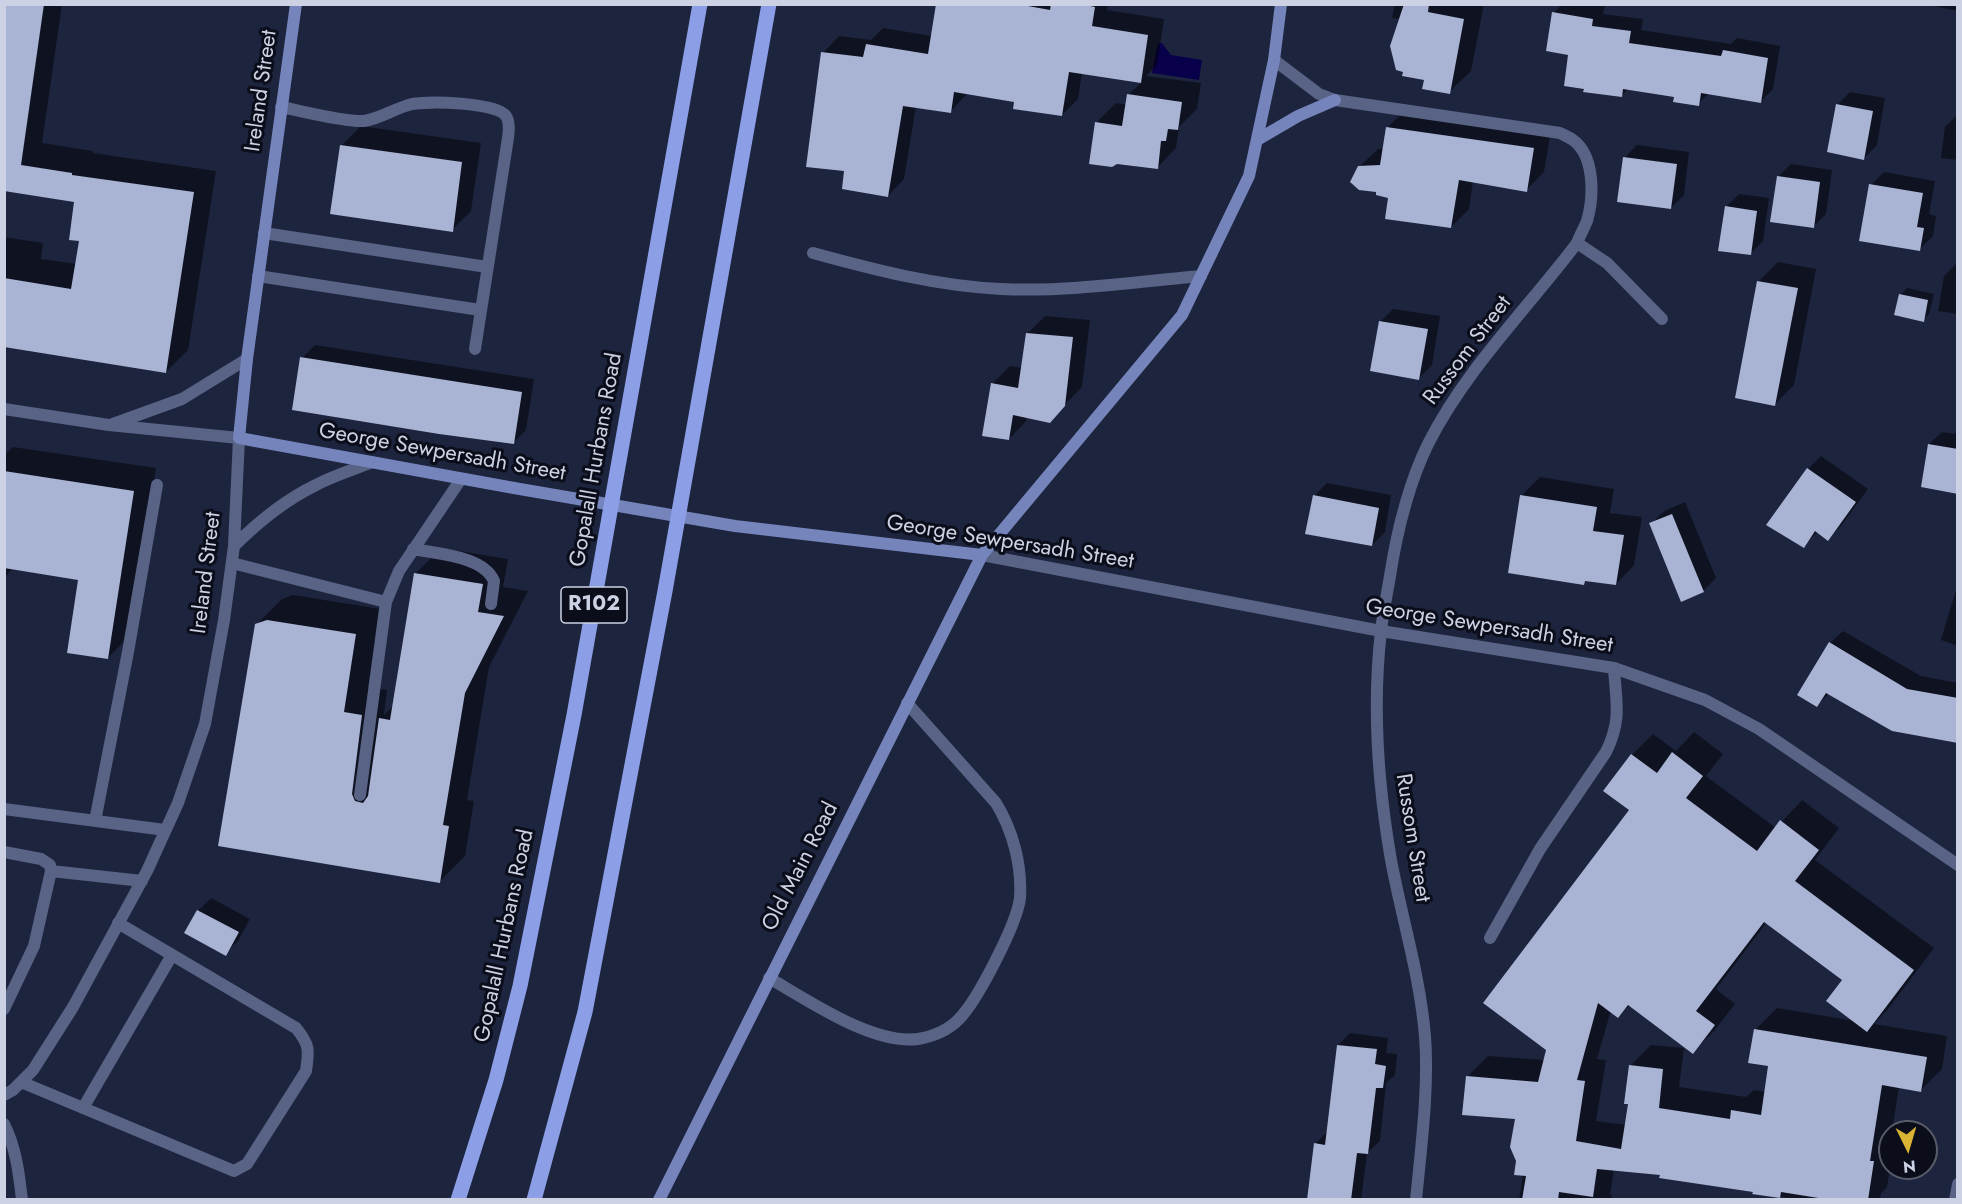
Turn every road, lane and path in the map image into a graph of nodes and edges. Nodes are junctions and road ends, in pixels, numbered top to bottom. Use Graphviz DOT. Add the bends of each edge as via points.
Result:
graph roads {
  1 [pos="296,4"];
  2 [pos="700,4"];
  3 [pos="769,4"];
  4 [pos="1281,4"];
  5 [pos="1274,60"];
  6 [pos="1335,100"];
  7 [pos="281,107"];
  8 [pos="1257,140"];
  9 [pos="264,233"];
  10 [pos="1577,243"];
  11 [pos="813,253"];
  12 [pos="487,267"];
  13 [pos="258,276"];
  14 [pos="1201,276"];
  15 [pos="480,310"];
  16 [pos="1662,319"];
  17 [pos="475,349"];
  18 [pos="247,359"];
  19 [pos="4,409"];
  20 [pos="110,425"];
  21 [pos="238,438"];
  22 [pos="372,462"];
  23 [pos="461,479"];
  24 [pos="156,485"];
  25 [pos="234,546"];
  26 [pos="413,549"];
  27 [pos="982,555"];
  28 [pos="232,563"];
  29 [pos="386,602"];
  30 [pos="491,604"];
  31 [pos="1381,631"];
  32 [pos="1614,668"];
  33 [pos="907,702"];
  34 [pos="360,795"];
  35 [pos="4,809"];
  36 [pos="95,821"];
  37 [pos="165,830"];
  38 [pos="4,852"];
  39 [pos="1958,865"];
  40 [pos="51,871"];
  41 [pos="142,880"];
  42 [pos="118,923"];
  43 [pos="1490,938"];
  44 [pos="172,956"];
  45 [pos="769,978"];
  46 [pos="4,1009"];
  47 [pos="21,1082"];
  48 [pos="4,1095"];
  49 [pos="83,1108"];
  50 [pos="4,1124"];
  51 [pos="1958,1184"];
  52 [pos="22,1200"];
  53 [pos="458,1200"];
  54 [pos="534,1200"];
  55 [pos="659,1200"];
  56 [pos="1416,1200"];
  57 [pos="1955,1200"];
  1 -- 7 [label="street, Ireland Street"];
  2 -- 53 [label="main road, Gopalall Hurbans Road / R102" via="574,715 520,986 496,1080"];
  3 -- 54 [label="main road, R102" via="665,591 585,1012"];
  4 -- 5 [label="street"];
  5 -- 6 [label="street, Russom Street"];
  5 -- 8 [label="street"];
  6 -- 8 [label="street"];
  6 -- 10 [label="street, Russom Street" via="1531,128 1574,140 1590,174 1591,198"];
  7 -- 9 [label="street, Ireland Street"];
  7 -- 12 [label="street" via="363,121 412,104 499,110 509,123 508,138"];
  8 -- 14 [label="street" via="1249,176"];
  9 -- 12 [label="street"];
  9 -- 13 [label="street, Ireland Street"];
  10 -- 16 [label="street" via="1607,263"];
  10 -- 31 [label="street, Russom Street" via="1467,380 1428,444 1396,535"];
  11 -- 14 [label="street" via="884,273 1000,289 1072,288"];
  12 -- 15 [label="street"];
  13 -- 15 [label="street"];
  13 -- 18 [label="street, Ireland Street"];
  14 -- 27 [label="street" via="1182,315"];
  15 -- 17 [label="street"];
  18 -- 20 [label="street" via="182,399"];
  18 -- 21 [label="street, Ireland Street"];
  19 -- 20 [label="street, George Sewpersadh Street"];
  20 -- 21 [label="street, George Sewpersadh Street"];
  21 -- 22 [label="street, George Sewpersadh Street"];
  21 -- 25 [label="street, Ireland Street"];
  22 -- 23 [label="street, George Sewpersadh Street"];
  22 -- 25 [label="street" via="316,485 274,511"];
  23 -- 26 [label="street"];
  23 -- 27 [label="street, George Sewpersadh Street" via="735,526"];
  24 -- 36 [label="street" via="129,652"];
  25 -- 28 [label="street, Ireland Street"];
  26 -- 29 [label="street"];
  26 -- 30 [label="street" via="475,562 485,568 494,581"];
  27 -- 31 [label="street, George Sewpersadh Street"];
  27 -- 33 [label="street, Old Main Road"];
  28 -- 29 [label="street"];
  28 -- 37 [label="street, Ireland Street" via="205,724"];
  29 -- 34 [label="street"];
  31 -- 32 [label="street, George Sewpersadh Street"];
  31 -- 56 [label="street, Russom Street" via="1377,737 1382,802 1418,981 1425,1037"];
  32 -- 39 [label="street, George Sewpersadh Street" via="1705,700 1759,729"];
  32 -- 43 [label="street" via="1614,735 1539,849"];
  33 -- 45 [label="street, Old Main Road"];
  33 -- 45 [label="street" via="996,803 1007,821 1015,845 1020,900 1011,929 977,995 958,1020 940,1032 919,1038 900,1039 872,1033"];
  35 -- 36 [label="street"];
  36 -- 37 [label="street"];
  37 -- 41 [label="street, Ireland Street"];
  38 -- 40 [label="street" via="41,859 50,865"];
  40 -- 41 [label="street"];
  40 -- 46 [label="street" via="34,946"];
  41 -- 42 [label="street, Ireland Street"];
  42 -- 44 [label="street"];
  42 -- 47 [label="street, Ireland Street" via="73,1007 33,1070"];
  44 -- 49 [label="street"];
  44 -- 49 [label="street" via="296,1028 306,1040 306,1071 247,1164 234,1171"];
  45 -- 55 [label="street, Old Main Road"];
  47 -- 48 [label="street, Ireland Street"];
  47 -- 49 [label="street"];
  50 -- 52 [label="street" via="12,1139"];
  51 -- 57 [label="street"];
}
